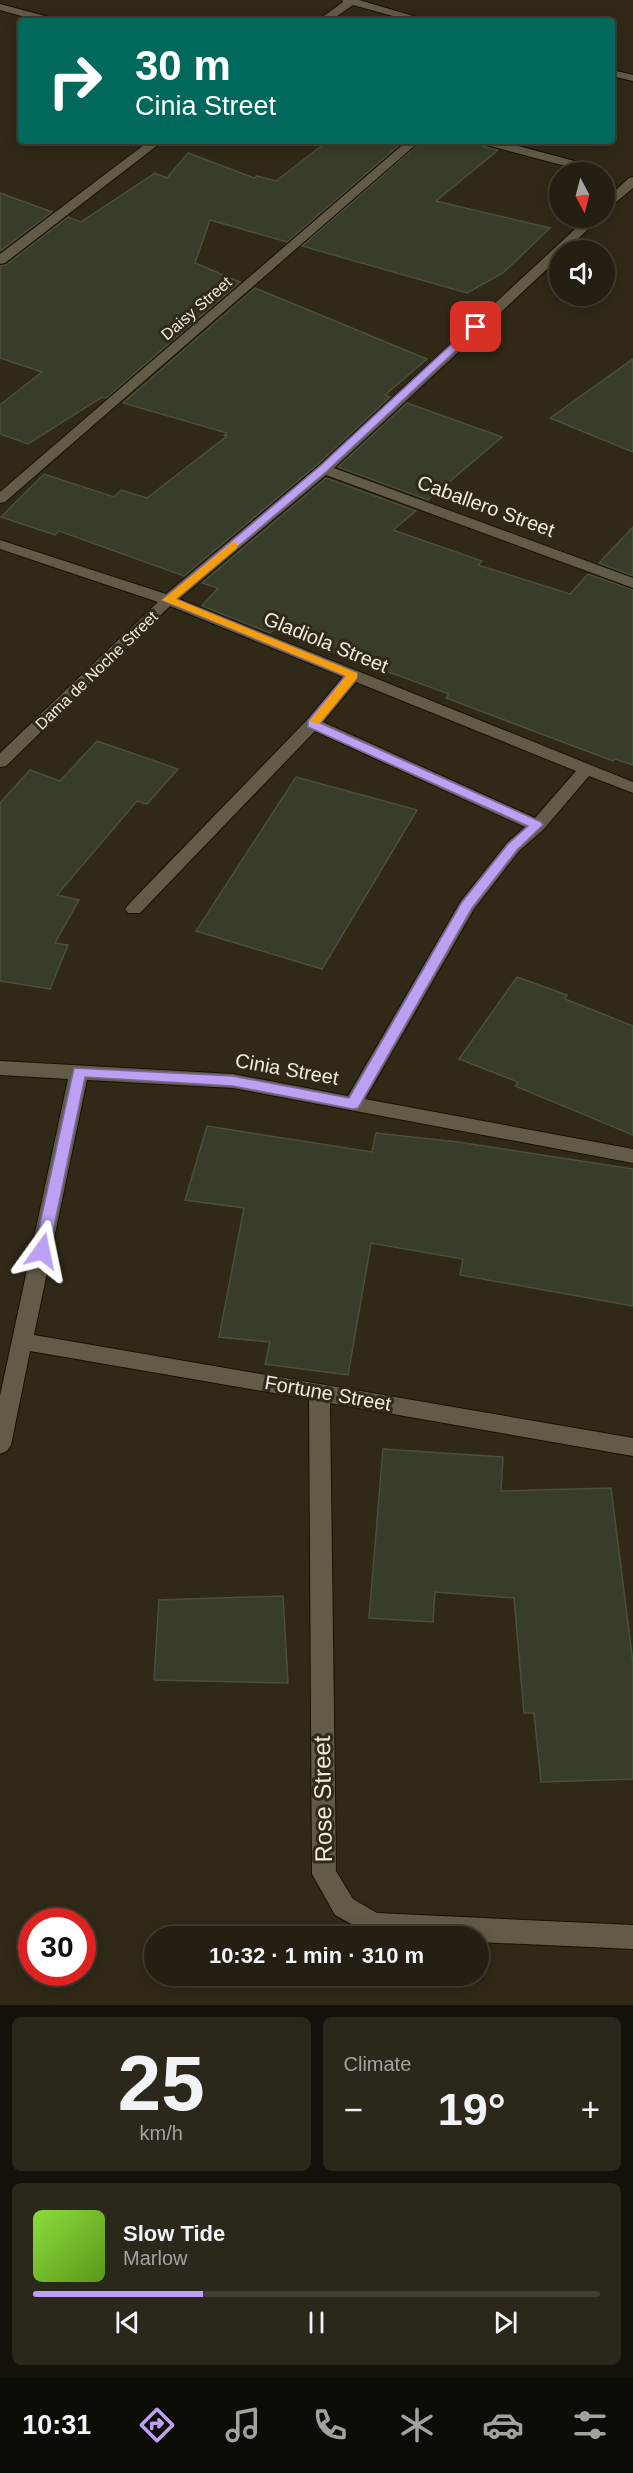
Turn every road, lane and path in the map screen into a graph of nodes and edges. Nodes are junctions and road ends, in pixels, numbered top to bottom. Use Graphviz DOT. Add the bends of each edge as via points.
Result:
graph roads {
  1 [pos="351,0"];
  2 [pos="0,7"];
  3 [pos="41,18"];
  4 [pos="327,18"];
  5 [pos="413,18"];
  6 [pos="615,74"];
  7 [pos="633,78"];
  8 [pos="154,144"];
  9 [pos="411,144"];
  10 [pos="498,144"];
  11 [pos="562,162"];
  12 [pos="615,177"];
  13 [pos="633,182"];
  14 [pos="615,198"];
  15 [pos="583,228"];
  16 [pos="0,260"];
  17 [pos="324,469"];
  18 [pos="0,499"];
  19 [pos="0,544"];
  20 [pos="633,583"];
  21 [pos="168,600"];
  22 [pos="353,675"];
  23 [pos="313,724"];
  24 [pos="0,762"];
  25 [pos="586,769"];
  26 [pos="633,788"];
  27 [pos="537,825"];
  28 [pos="134,909"];
  29 [pos="0,1068"];
  30 [pos="79,1072"];
  31 [pos="353,1104"];
  32 [pos="633,1156"];
  33 [pos="23,1341"];
  34 [pos="319,1391"];
  35 [pos="0,1445"];
  36 [pos="633,1447"];
  37 [pos="633,1937"];
  1 -- 4 [label="street"];
  1 -- 5 [label="street"];
  2 -- 3 [label="street"];
  6 -- 7 [label="street"];
  8 -- 16 [label="street"];
  9 -- 18 [label="street, Daisy Street"];
  10 -- 11 [label="street"];
  12 -- 13 [label="street"];
  13 -- 14 [label="street"];
  15 -- 17 [label="street, Dama de Noche Street"];
  17 -- 20 [label="street, Caballero Street"];
  17 -- 21 [label="street, Dama de Noche Street"];
  19 -- 21 [label="street, Gladiola Street"];
  21 -- 22 [label="street, Gladiola Street"];
  21 -- 24 [label="street, Dama de Noche Street"];
  22 -- 23 [label="street"];
  22 -- 25 [label="street, Gladiola Street"];
  23 -- 27 [label="street"];
  23 -- 28 [label="street"];
  25 -- 26 [label="street, Gladiola Street"];
  25 -- 27 [label="street"];
  27 -- 31 [label="street" via="513,847 467,905"];
  29 -- 30 [label="street, Cinia Street"];
  30 -- 31 [label="street, Cinia Street" via="233,1081"];
  30 -- 33 [label="street"];
  31 -- 32 [label="street, Cinia Street"];
  33 -- 34 [label="street, Fortune Street"];
  33 -- 35 [label="street"];
  34 -- 36 [label="street, Fortune Street"];
  34 -- 37 [label="street, Rose Street" via="324,1874 344,1907 374,1924"];
}
